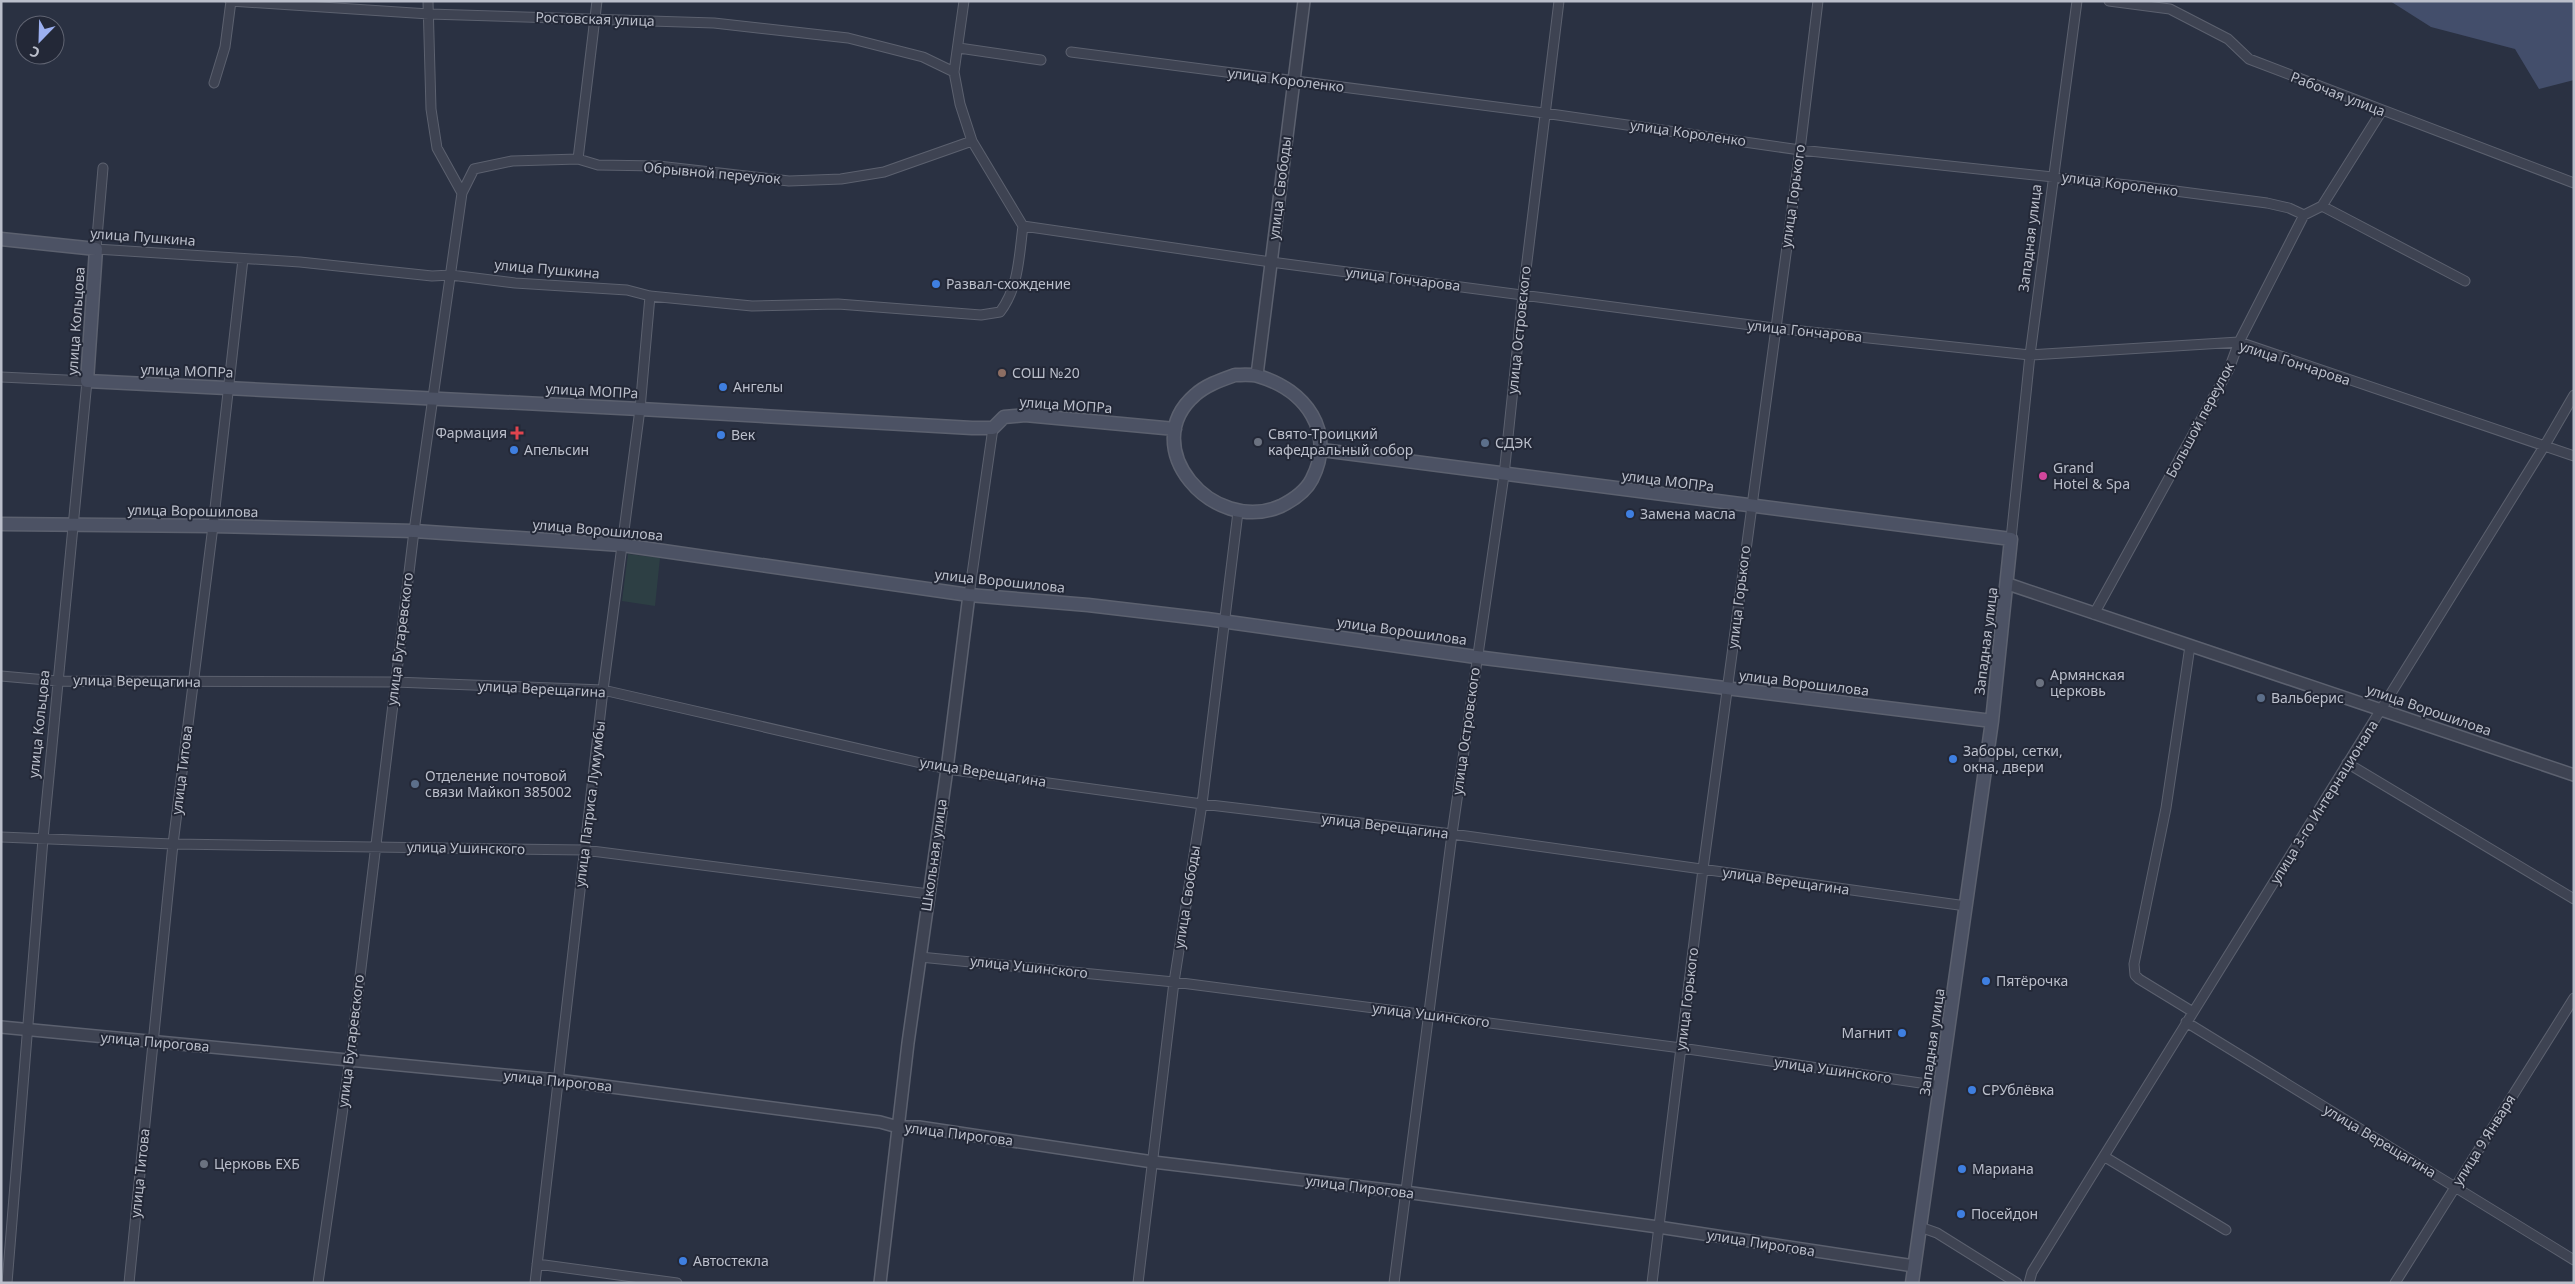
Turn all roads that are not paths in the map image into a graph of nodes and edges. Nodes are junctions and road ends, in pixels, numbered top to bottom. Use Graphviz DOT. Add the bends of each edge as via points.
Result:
graph roads {
  1 [pos="231,1"];
  2 [pos="428,1"];
  3 [pos="597,1"];
  4 [pos="964,1"];
  5 [pos="1304,1"];
  6 [pos="1559,1"];
  7 [pos="1818,1"];
  8 [pos="2077,1"];
  9 [pos="2109,1"];
  10 [pos="428,14"];
  11 [pos="595,18"];
  12 [pos="959,48"];
  13 [pos="1071,52"];
  14 [pos="1041,60"];
  15 [pos="954,72"];
  16 [pos="1294,81"];
  17 [pos="214,83"];
  18 [pos="2381,112"];
  19 [pos="1544,113"];
  20 [pos="972,141"];
  21 [pos="1800,150"];
  22 [pos="578,158"];
  23 [pos="103,168"];
  24 [pos="2053,176"];
  25 [pos="2574,183"];
  26 [pos="462,193"];
  27 [pos="2322,206"];
  28 [pos="2304,215"];
  29 [pos="1023,226"];
  30 [pos="1,239"];
  31 [pos="96,249"];
  32 [pos="243,259"];
  33 [pos="1271,262"];
  34 [pos="451,275"];
  35 [pos="2465,281"];
  36 [pos="1523,294"];
  37 [pos="650,296"];
  38 [pos="1774,328"];
  39 [pos="2238,342"];
  40 [pos="2030,354"];
  41 [pos="1256,375"];
  42 [pos="1,377"];
  43 [pos="87,381"];
  44 [pos="228,388"];
  45 [pos="2574,396"];
  46 [pos="433,398"];
  47 [pos="640,409"];
  48 [pos="993,428"];
  49 [pos="1175,430"];
  50 [pos="2546,446"];
  51 [pos="1322,450"];
  52 [pos="2574,456"];
  53 [pos="1504,475"];
  54 [pos="1750,507"];
  55 [pos="1238,512"];
  56 [pos="1,524"];
  57 [pos="72,524"];
  58 [pos="213,526"];
  59 [pos="414,532"];
  60 [pos="2011,539"];
  61 [pos="622,545"];
  62 [pos="2008,584"];
  63 [pos="968,595"];
  64 [pos="2094,614"];
  65 [pos="1223,621"];
  66 [pos="2190,646"];
  67 [pos="1476,657"];
  68 [pos="1,676"];
  69 [pos="58,681"];
  70 [pos="193,682"];
  71 [pos="395,682"];
  72 [pos="1727,688"];
  73 [pos="603,690"];
  74 [pos="2381,710"];
  75 [pos="1992,721"];
  76 [pos="2347,763"];
  77 [pos="947,768"];
  78 [pos="2574,775"];
  79 [pos="1202,804"];
  80 [pos="1452,834"];
  81 [pos="1,837"];
  82 [pos="43,839"];
  83 [pos="173,844"];
  84 [pos="374,846"];
  85 [pos="584,850"];
  86 [pos="1703,869"];
  87 [pos="928,894"];
  88 [pos="2574,899"];
  89 [pos="1966,906"];
  90 [pos="920,957"];
  91 [pos="1174,982"];
  92 [pos="2574,998"];
  93 [pos="2193,1012"];
  94 [pos="1429,1015"];
  95 [pos="2186,1022"];
  96 [pos="1,1027"];
  97 [pos="26,1030"];
  98 [pos="154,1042"];
  99 [pos="1681,1048"];
  100 [pos="350,1059"];
  101 [pos="558,1080"];
  102 [pos="1941,1086"];
  103 [pos="898,1127"];
  104 [pos="2105,1157"];
  105 [pos="1152,1162"];
  106 [pos="2455,1186"];
  107 [pos="1406,1192"];
  108 [pos="1658,1227"];
  109 [pos="1920,1227"];
  110 [pos="2226,1230"];
  111 [pos="2574,1260"];
  112 [pos="537,1264"];
  113 [pos="1914,1266"];
  114 [pos="6,1283"];
  115 [pos="129,1283"];
  116 [pos="318,1283"];
  117 [pos="535,1283"];
  118 [pos="677,1283"];
  119 [pos="880,1283"];
  120 [pos="1138,1283"];
  121 [pos="1394,1283"];
  122 [pos="1652,1283"];
  123 [pos="1912,1283"];
  124 [pos="2017,1283"];
  125 [pos="2029,1283"];
  126 [pos="2395,1283"];
  1 -- 10 [label="street, Ростовская улица"];
  1 -- 17 [label="street" via="225,47"];
  2 -- 10 [label="street"];
  3 -- 11 [label="street"];
  4 -- 12 [label="street"];
  5 -- 16 [label="street, улица Свободы"];
  6 -- 19 [label="street, улица Островского"];
  7 -- 21 [label="street, улица Горького"];
  8 -- 24 [label="street, Западная улица"];
  9 -- 18 [label="street, Рабочая улица" via="2170,9 2228,39 2249,59"];
  10 -- 11 [label="street, Ростовская улица"];
  10 -- 26 [label="street" via="431,108 437,148"];
  11 -- 15 [label="street, Ростовская улица" via="714,23 848,38 923,57"];
  11 -- 22 [label="street"];
  12 -- 14 [label="street"];
  12 -- 15 [label="street"];
  13 -- 16 [label="street, улица Короленко"];
  15 -- 20 [label="street"];
  16 -- 19 [label="street, улица Короленко"];
  16 -- 33 [label="street, улица Свободы"];
  18 -- 25 [label="street, Рабочая улица"];
  18 -- 27 [label="street"];
  19 -- 21 [label="street, улица Короленко"];
  19 -- 36 [label="street, улица Островского"];
  20 -- 22 [label="street, Обрывной переулок" via="884,172 841,179 789,181 658,166 598,165"];
  20 -- 29 [label="street"];
  21 -- 24 [label="street, улица Короленко"];
  21 -- 38 [label="street, улица Горького"];
  22 -- 26 [label="street, Обрывной переулок" via="512,161 474,169"];
  23 -- 31 [label="street, улица Кольцова"];
  24 -- 28 [label="street, улица Короленко" via="2267,204"];
  24 -- 40 [label="street, Западная улица"];
  26 -- 34 [label="street, улица Бутаревского"];
  27 -- 28 [label="street"];
  27 -- 35 [label="street"];
  28 -- 39 [label="street, Большой переулок"];
  29 -- 33 [label="street, улица Гончарова"];
  29 -- 37 [label="street, улица Пушкина" via="1015,283 1010,299 1000,312 981,315 838,304 752,306"];
  30 -- 31 [label="main road, улица Пушкина"];
  31 -- 32 [label="street, улица Пушкина"];
  31 -- 43 [label="main road, улица Кольцова"];
  32 -- 34 [label="street, улица Пушкина"];
  32 -- 44 [label="street, улица Титова"];
  33 -- 36 [label="street, улица Гончарова"];
  33 -- 41 [label="street, улица Свободы"];
  34 -- 37 [label="street, улица Пушкина" via="627,290"];
  34 -- 46 [label="street, улица Бутаревского"];
  36 -- 38 [label="street, улица Гончарова"];
  36 -- 53 [label="street, улица Островского"];
  37 -- 47 [label="street, улица Патриса Лумумбы"];
  38 -- 40 [label="street, улица Гончарова"];
  38 -- 54 [label="street, улица Горького"];
  39 -- 40 [label="street, улица Гончарова"];
  39 -- 50 [label="street, улица Гончарова"];
  39 -- 64 [label="street, Большой переулок" via="2229,370"];
  40 -- 60 [label="street, Западная улица"];
  41 -- 49 [label="main road" via="1235,375 1214,382 1194,395 1181,412"];
  41 -- 51 [label="main road" via="1279,384 1296,396 1320,430"];
  42 -- 43 [label="street, улица МОПРа"];
  43 -- 44 [label="main road, улица МОПРа"];
  43 -- 57 [label="street, улица Кольцова"];
  44 -- 46 [label="main road, улица МОПРа"];
  44 -- 58 [label="street, улица Титова"];
  45 -- 50 [label="street, улица 3-го Интернационала"];
  46 -- 47 [label="main road, улица МОПРа"];
  46 -- 59 [label="street, улица Бутаревского"];
  47 -- 48 [label="main road, улица МОПРа"];
  47 -- 61 [label="street, улица Патриса Лумумбы"];
  48 -- 49 [label="main road, улица МОПРа" via="1004,418 1025,414"];
  48 -- 63 [label="street, Школьная улица"];
  49 -- 55 [label="main road" via="1175,452 1182,470 1194,486 1210,500"];
  50 -- 52 [label="street, улица Гончарова"];
  50 -- 74 [label="street, улица 3-го Интернационала"];
  51 -- 53 [label="main road, улица МОПРа"];
  51 -- 55 [label="main road" via="1310,483 1298,496 1274,509"];
  53 -- 54 [label="main road, улица МОПРа"];
  53 -- 67 [label="street, улица Островского"];
  54 -- 60 [label="main road, улица МОПРа"];
  54 -- 72 [label="street, улица Горького"];
  55 -- 65 [label="street, улица Свободы"];
  56 -- 57 [label="main road, улица Ворошилова"];
  57 -- 58 [label="main road, улица Ворошилова"];
  57 -- 69 [label="street, улица Кольцова"];
  58 -- 59 [label="main road, улица Ворошилова"];
  58 -- 70 [label="street, улица Титова"];
  59 -- 61 [label="main road, улица Ворошилова"];
  59 -- 71 [label="street, улица Бутаревского"];
  60 -- 62 [label="main road, Западная улица"];
  61 -- 63 [label="main road, улица Ворошилова"];
  61 -- 73 [label="street, улица Патриса Лумумбы"];
  62 -- 64 [label="street, улица Ворошилова"];
  62 -- 75 [label="main road, Западная улица"];
  63 -- 65 [label="main road, улица Ворошилова" via="1088,604"];
  63 -- 77 [label="street, Школьная улица"];
  64 -- 66 [label="street, улица Ворошилова"];
  65 -- 67 [label="main road, улица Ворошилова"];
  65 -- 79 [label="street, улица Свободы"];
  66 -- 74 [label="street, улица Ворошилова"];
  66 -- 93 [label="street" via="2166,808 2134,975"];
  67 -- 72 [label="main road, улица Ворошилова"];
  67 -- 80 [label="street, улица Островского"];
  68 -- 69 [label="street, улица Верещагина"];
  69 -- 70 [label="street, улица Верещагина"];
  69 -- 82 [label="street, улица Кольцова"];
  70 -- 71 [label="street, улица Верещагина"];
  70 -- 83 [label="street, улица Титова"];
  71 -- 73 [label="street, улица Верещагина"];
  71 -- 84 [label="street, улица Бутаревского"];
  72 -- 75 [label="main road, улица Ворошилова"];
  72 -- 86 [label="street, улица Горького"];
  73 -- 77 [label="street, улица Верещагина"];
  73 -- 85 [label="street, улица Патриса Лумумбы"];
  74 -- 76 [label="street, улица 3-го Интернационала"];
  74 -- 78 [label="street, улица Ворошилова"];
  75 -- 89 [label="main road, Западная улица"];
  76 -- 88 [label="street"];
  76 -- 93 [label="street, улица 3-го Интернационала"];
  77 -- 79 [label="street, улица Верещагина"];
  77 -- 87 [label="street, Школьная улица"];
  79 -- 80 [label="street, улица Верещагина"];
  79 -- 91 [label="street, улица Свободы"];
  80 -- 86 [label="street, улица Верещагина"];
  80 -- 94 [label="street, улица Островского"];
  81 -- 82 [label="street, улица Ушинского"];
  82 -- 83 [label="street, улица Ушинского"];
  82 -- 97 [label="street, улица Кольцова"];
  83 -- 84 [label="street, улица Ушинского"];
  83 -- 98 [label="street, улица Титова"];
  84 -- 85 [label="street, улица Ушинского"];
  84 -- 100 [label="street, улица Бутаревского"];
  85 -- 87 [label="street, улица Ушинского"];
  85 -- 101 [label="street, улица Патриса Лумумбы"];
  86 -- 89 [label="street, улица Верещагина"];
  86 -- 99 [label="street, улица Горького"];
  87 -- 90 [label="street, Школьная улица"];
  89 -- 102 [label="main road, Западная улица"];
  90 -- 91 [label="street, улица Ушинского"];
  90 -- 103 [label="street, Школьная улица"];
  91 -- 94 [label="street, улица Ушинского"];
  91 -- 105 [label="street, улица Свободы"];
  92 -- 106 [label="street, улица 9 Января"];
  93 -- 95 [label="street, улица 3-го Интернационала"];
  94 -- 99 [label="street, улица Ушинского"];
  94 -- 107 [label="street, улица Островского"];
  95 -- 104 [label="street, улица 3-го Интернационала"];
  95 -- 106 [label="street, улица Верещагина"];
  96 -- 97 [label="street, улица Пирогова"];
  97 -- 98 [label="street, улица Пирогова"];
  97 -- 114 [label="street, улица Кольцова"];
  98 -- 100 [label="street, улица Пирогова"];
  98 -- 115 [label="street, улица Титова"];
  99 -- 102 [label="street, улица Ушинского"];
  99 -- 108 [label="street, улица Горького"];
  100 -- 101 [label="street, улица Пирогова"];
  100 -- 116 [label="street, улица Бутаревского"];
  101 -- 103 [label="street, улица Пирогова"];
  101 -- 112 [label="street, улица Патриса Лумумбы"];
  102 -- 109 [label="main road, Западная улица"];
  103 -- 105 [label="street, улица Пирогова" via="919,1127"];
  103 -- 119 [label="street, Школьная улица"];
  104 -- 110 [label="street"];
  104 -- 125 [label="street, улица 3-го Интернационала" via="2032,1272"];
  105 -- 107 [label="street, улица Пирогова"];
  105 -- 120 [label="street, улица Свободы"];
  106 -- 111 [label="street, улица Верещагина"];
  106 -- 126 [label="street, улица 9 Января"];
  107 -- 108 [label="street, улица Пирогова"];
  107 -- 121 [label="street, улица Островского"];
  108 -- 113 [label="street, улица Пирогова"];
  108 -- 122 [label="street, улица Горького"];
  109 -- 113 [label="main road, Западная улица"];
  109 -- 124 [label="street"];
  112 -- 117 [label="street, улица Патриса Лумумбы"];
  112 -- 118 [label="street"];
  113 -- 123 [label="main road, Западная улица"];
}
